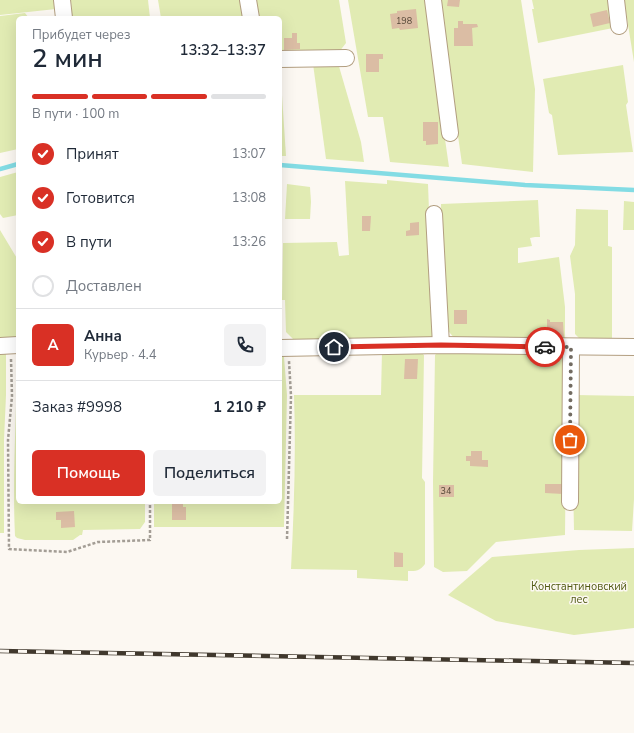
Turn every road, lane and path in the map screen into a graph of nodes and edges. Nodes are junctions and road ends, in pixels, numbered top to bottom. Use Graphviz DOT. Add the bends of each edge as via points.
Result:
graph roads {
  1 [pos="62,0"];
  2 [pos="248,0"];
  3 [pos="432,0"];
  4 [pos="616,0"];
  5 [pos="64,16"];
  6 [pos="251,16"];
  7 [pos="620,26"];
  8 [pos="346,58"];
  9 [pos="282,59"];
  10 [pos="450,133"];
  11 [pos="434,214"];
  12 [pos="441,345"];
  13 [pos="9,346"];
  14 [pos="571,347"];
  15 [pos="634,347"];
  16 [pos="284,348"];
  17 [pos="570,502"];
  18 [pos="150,504"];
  19 [pos="288,539"];
  1 -- 5 [label="street"];
  2 -- 6 [label="street"];
  3 -- 10 [label="street"];
  4 -- 7 [label="street"];
  8 -- 9 [label="street"];
  11 -- 12 [label="street"];
  12 -- 14 [label="street"];
  12 -- 16 [label="street"];
  13 -- 18 [label="path" via="12,396 8,440 9,549 67,552 98,542 150,540"];
  14 -- 15 [label="street"];
  14 -- 17 [label="street"];
  16 -- 19 [label="path" via="291,396"];
}
